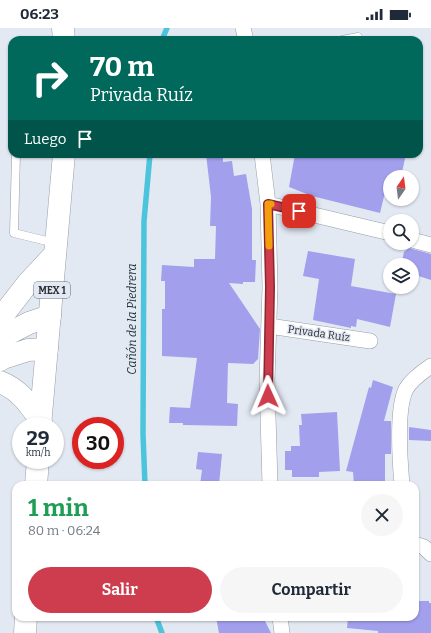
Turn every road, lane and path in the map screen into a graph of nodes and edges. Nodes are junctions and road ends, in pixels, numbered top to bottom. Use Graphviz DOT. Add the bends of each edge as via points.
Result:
graph roads {
  1 [pos="16,158"];
  2 [pos="64,158"];
  3 [pos="262,158"];
  4 [pos="268,204"];
  5 [pos="383,231"];
  6 [pos="419,242"];
  7 [pos="431,245"];
  8 [pos="56,248"];
  9 [pos="50,316"];
  10 [pos="0,319"];
  11 [pos="269,326"];
  12 [pos="0,338"];
  13 [pos="370,341"];
  14 [pos="47,349"];
  15 [pos="0,360"];
  16 [pos="431,366"];
  17 [pos="0,382"];
  18 [pos="36,417"];
  19 [pos="41,417"];
  20 [pos="37,469"];
  21 [pos="36,481"];
  22 [pos="270,481"];
  23 [pos="402,481"];
  24 [pos="419,545"];
  25 [pos="431,554"];
  26 [pos="26,621"];
  27 [pos="280,621"];
  28 [pos="25,633"];
  29 [pos="282,633"];
  1 -- 8 [label="lane" via="14,233"];
  2 -- 8 [label="main road, MEX 1"];
  3 -- 4 [label="street"];
  4 -- 5 [label="street"];
  4 -- 11 [label="street"];
  6 -- 7 [label="street"];
  8 -- 9 [label="main road, MEX 1"];
  8 -- 10 [label="main road"];
  9 -- 12 [label="main road" via="29,323"];
  9 -- 14 [label="main road, MEX 1"];
  11 -- 13 [label="street, Privada Ruíz"];
  11 -- 22 [label="street" via="267,382"];
  14 -- 15 [label="main road" via="28,350"];
  14 -- 19 [label="main road, MEX 1"];
  16 -- 23 [label="street" via="406,389 400,409"];
  17 -- 18 [label="main road" via="19,392"];
  20 -- 21 [label="main road"];
  24 -- 25 [label="street"];
  26 -- 28 [label="main road"];
  27 -- 29 [label="street"];
}
